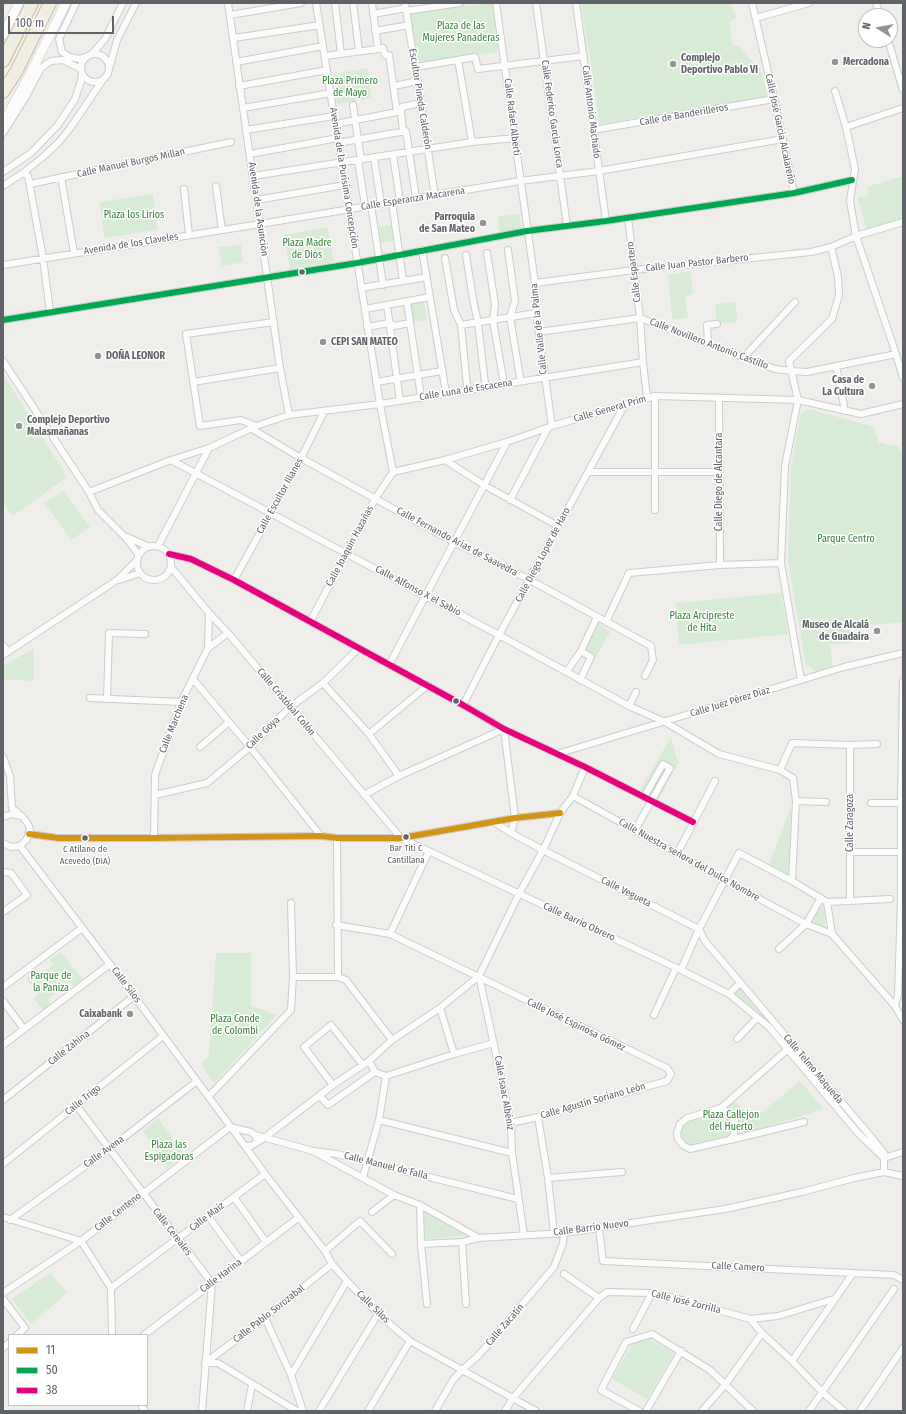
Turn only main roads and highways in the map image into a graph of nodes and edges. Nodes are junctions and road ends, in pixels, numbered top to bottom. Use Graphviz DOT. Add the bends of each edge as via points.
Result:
graph roads {
  1 [pos="32,3"];
  2 [pos="50,3"];
  3 [pos="3,61"];
  4 [pos="3,92"];
  1 -- 3 [label="highway"];
  2 -- 4 [label="highway" via="16,72"];
}
